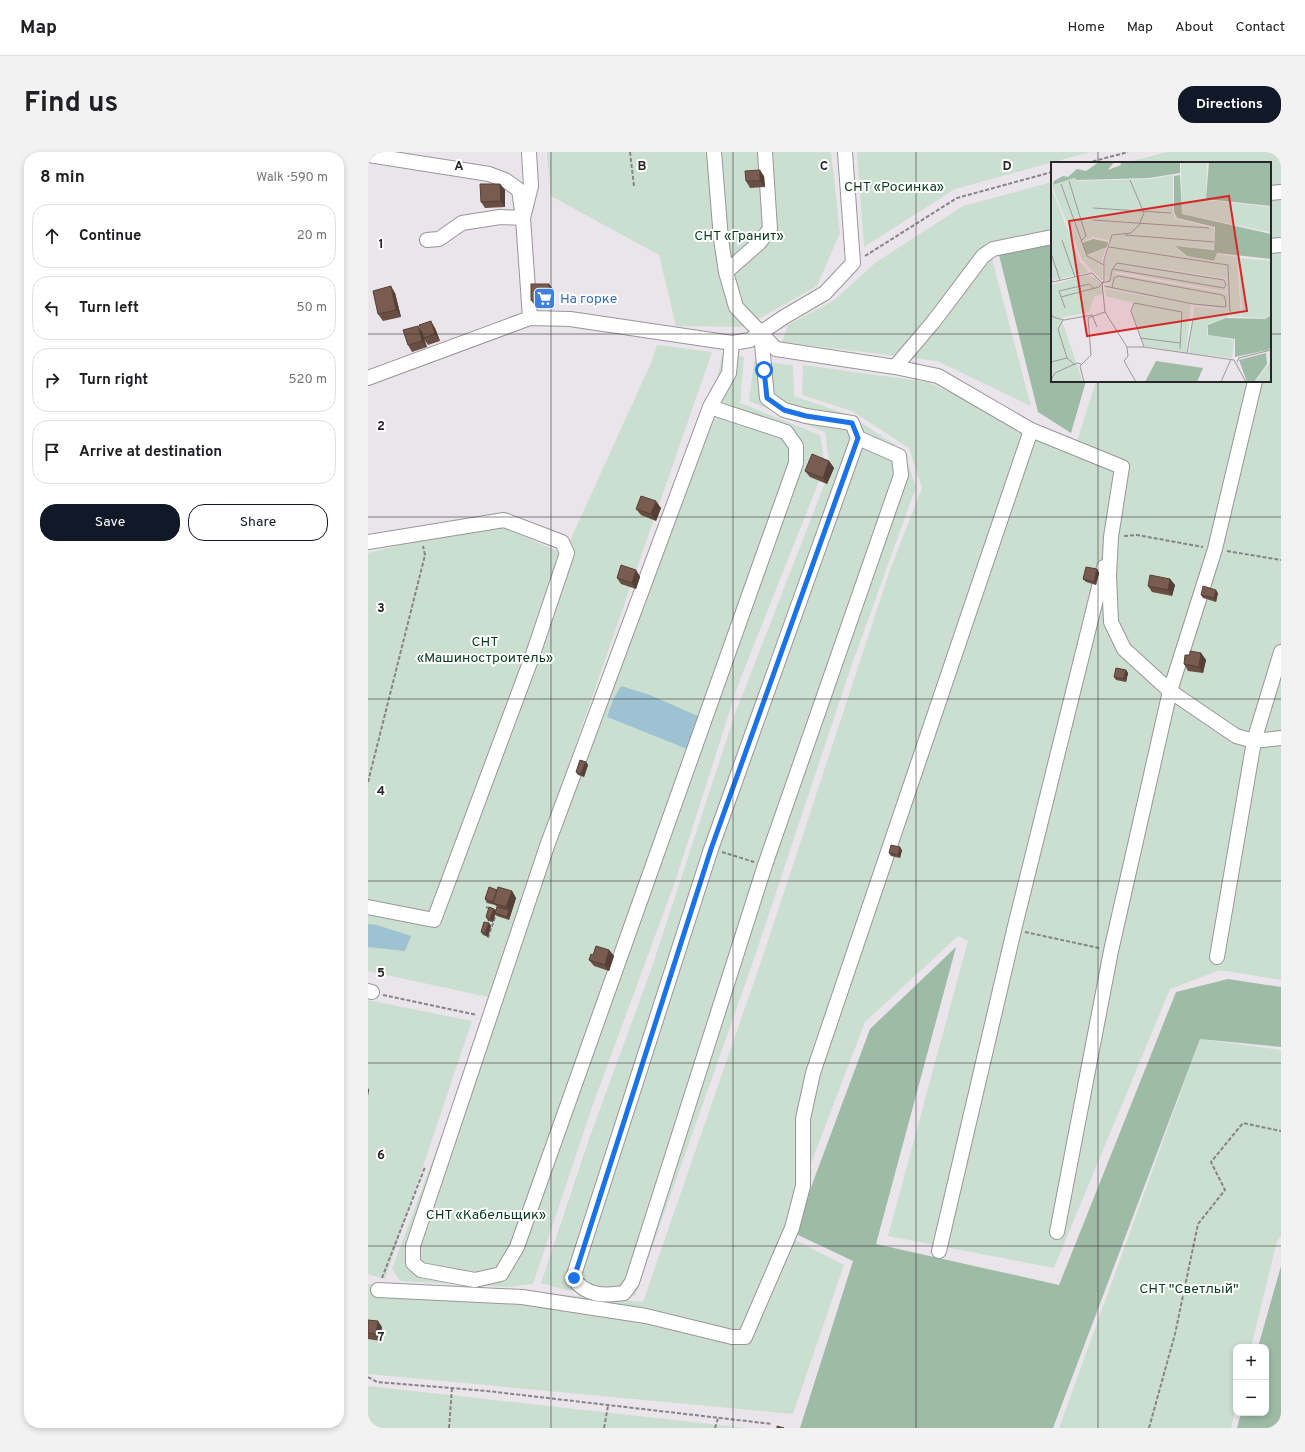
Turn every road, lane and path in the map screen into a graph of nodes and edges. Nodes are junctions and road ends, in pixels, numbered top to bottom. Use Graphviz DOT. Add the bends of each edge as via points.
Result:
graph roads {
  1 [pos="529,152"];
  2 [pos="630,152"];
  3 [pos="714,152"];
  4 [pos="765,152"];
  5 [pos="845,152"];
  6 [pos="1128,152"];
  7 [pos="368,155"];
  8 [pos="1091,162"];
  9 [pos="1051,172"];
  10 [pos="634,186"];
  11 [pos="1281,192"];
  12 [pos="1271,194"];
  13 [pos="523,218"];
  14 [pos="1051,237"];
  15 [pos="427,240"];
  16 [pos="1281,244"];
  17 [pos="1271,246"];
  18 [pos="853,263"];
  19 [pos="726,272"];
  20 [pos="530,318"];
  21 [pos="761,333"];
  22 [pos="732,343"];
  23 [pos="895,367"];
  24 [pos="368,378"];
  25 [pos="1255,382"];
  26 [pos="710,406"];
  27 [pos="1031,430"];
  28 [pos="858,438"];
  29 [pos="421,532"];
  30 [pos="1111,537"];
  31 [pos="368,542"];
  32 [pos="1215,549"];
  33 [pos="1281,560"];
  34 [pos="1281,652"];
  35 [pos="1170,691"];
  36 [pos="1281,738"];
  37 [pos="1254,741"];
  38 [pos="368,782"];
  39 [pos="711,849"];
  40 [pos="765,865"];
  41 [pos="497,904"];
  42 [pos="368,907"];
  43 [pos="486,907"];
  44 [pos="496,911"];
  45 [pos="504,913"];
  46 [pos="1014,930"];
  47 [pos="488,938"];
  48 [pos="1110,951"];
  49 [pos="1217,957"];
  50 [pos="370,992"];
  51 [pos="475,1022"];
  52 [pos="1281,1131"];
  53 [pos="426,1165"];
  54 [pos="1058,1232"];
  55 [pos="940,1251"];
  56 [pos="378,1290"];
  57 [pos="368,1377"];
  58 [pos="452,1388"];
  59 [pos="608,1405"];
  60 [pos="718,1418"];
  61 [pos="772,1424"];
  62 [pos="449,1428"];
  63 [pos="604,1428"];
  64 [pos="715,1428"];
  65 [pos="1149,1428"];
  1 -- 13 [label="street" via="531,186"];
  2 -- 10 [label="path"];
  3 -- 19 [label="street"];
  4 -- 19 [label="street" via="770,228 759,242"];
  5 -- 18 [label="street"];
  6 -- 8 [label="path"];
  7 -- 13 [label="street" via="489,174 505,180 519,190"];
  9 -- 18 [label="path" via="958,198"];
  11 -- 12 [label="street"];
  13 -- 15 [label="street" via="500,217 462,223 440,239"];
  13 -- 20 [label="street"];
  14 -- 23 [label="street" via="993,249 983,256"];
  16 -- 17 [label="street"];
  18 -- 21 [label="street" via="825,293"];
  19 -- 21 [label="street" via="736,307"];
  20 -- 22 [label="street" via="570,319"];
  20 -- 24 [label="street"];
  21 -- 22 [label="street" via="750,340"];
  21 -- 23 [label="street" via="776,349"];
  21 -- 28 [label="street" via="767,398 784,410 852,423"];
  22 -- 26 [label="street" via="729,373"];
  23 -- 27 [label="street" via="938,376"];
  25 -- 32 [label="street"];
  26 -- 26 [label="street" via="550,839 488,1018 413,1246 413,1263 421,1270 474,1280 495,1276 501,1274 517,1247 796,463 796,446 786,432"];
  27 -- 30 [label="street" via="1122,468"];
  27 -- 56 [label="street" via="813,1073 803,1119 803,1186 792,1228 745,1337 732,1337 646,1316 522,1297"];
  28 -- 39 [label="street"];
  28 -- 40 [label="street" via="899,456 901,475"];
  29 -- 31 [label="street"];
  29 -- 38 [label="path" via="425,555"];
  29 -- 42 [label="street" via="504,520 562,542 566,553 532,657 434,920"];
  30 -- 32 [label="path" via="1137,535"];
  30 -- 35 [label="street" via="1111,622 1124,649"];
  30 -- 46 [label="street"];
  32 -- 33 [label="path"];
  32 -- 35 [label="street"];
  34 -- 37 [label="street"];
  35 -- 37 [label="street" via="1236,736"];
  35 -- 48 [label="street"];
  36 -- 37 [label="street"];
  37 -- 49 [label="street"];
  39 -- 40 [label="path"];
  39 -- 40 [label="street" via="574,1278 581,1288 592,1293 624,1293 632,1282"];
  41 -- 44 [label="path"];
  43 -- 44 [label="path"];
  44 -- 45 [label="path"];
  44 -- 47 [label="path"];
  46 -- 48 [label="path"];
  46 -- 55 [label="street"];
  48 -- 54 [label="street"];
  50 -- 51 [label="path" via="478,1014"];
  52 -- 65 [label="path" via="1243,1122 1211,1162 1226,1190 1198,1224 1175,1334"];
  53 -- 56 [label="path"];
  57 -- 58 [label="path" via="377,1382"];
  58 -- 59 [label="path"];
  58 -- 62 [label="path"];
  59 -- 60 [label="path"];
  59 -- 63 [label="path"];
  60 -- 61 [label="path"];
  60 -- 64 [label="path"];
}
